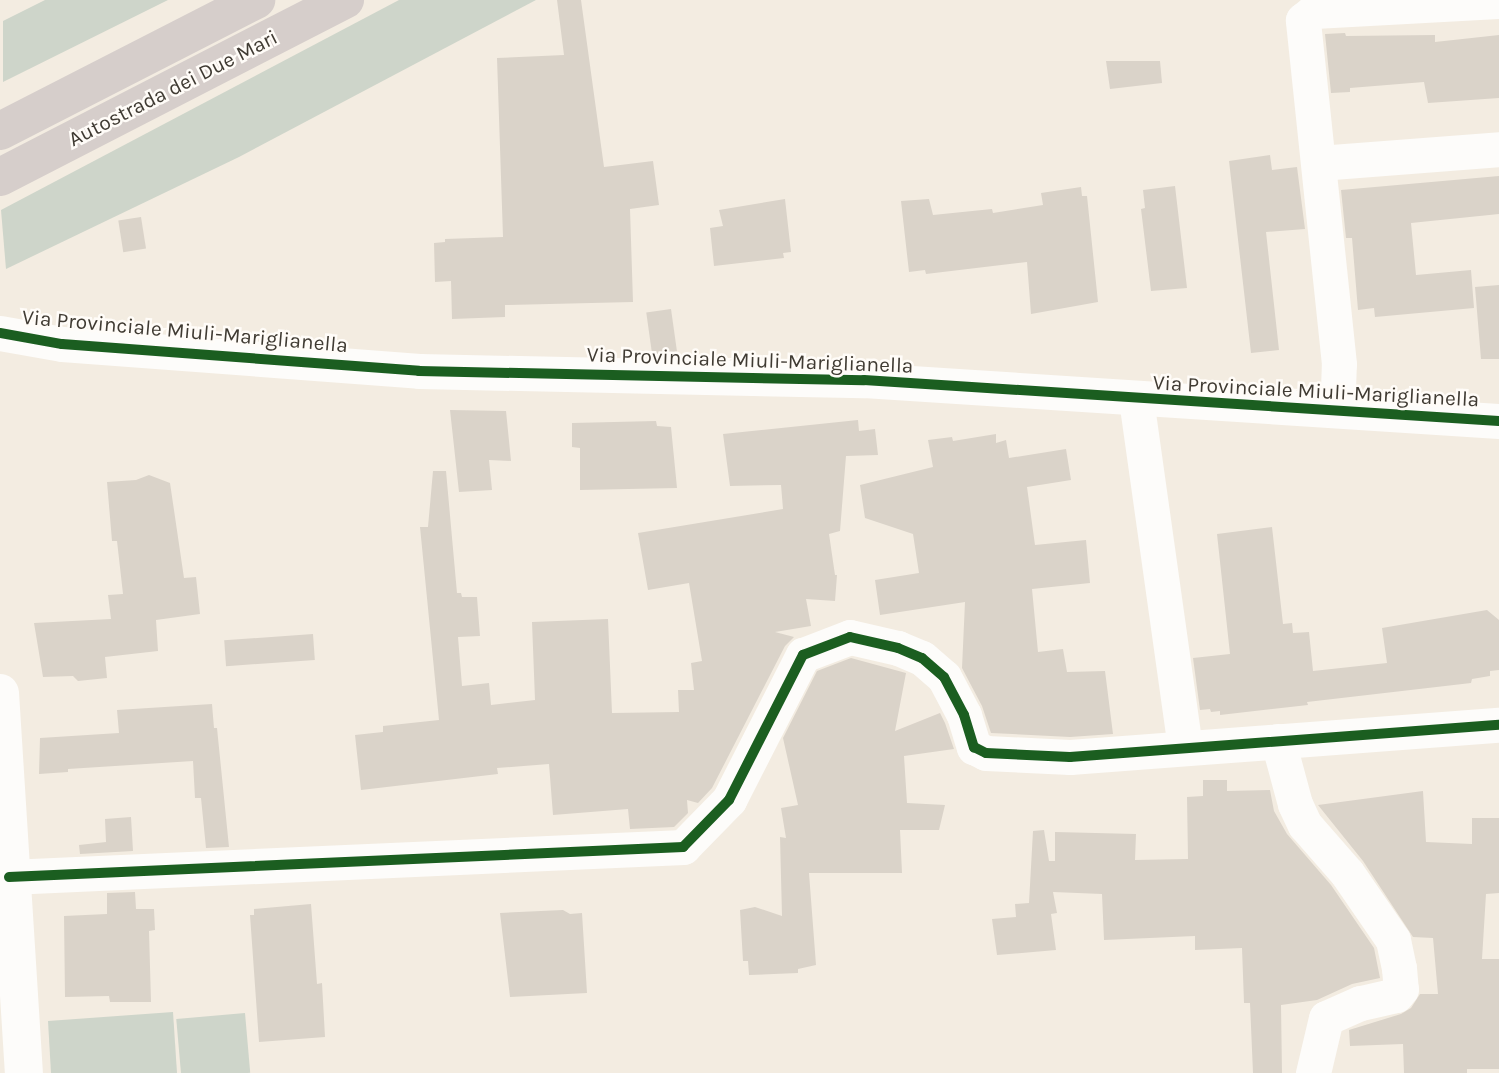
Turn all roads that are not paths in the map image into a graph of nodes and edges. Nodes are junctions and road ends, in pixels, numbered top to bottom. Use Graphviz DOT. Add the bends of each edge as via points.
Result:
graph roads {
  1 [pos="256,0"];
  2 [pos="345,0"];
  3 [pos="1499,1"];
  4 [pos="0,131"];
  5 [pos="1499,149"];
  6 [pos="1319,163"];
  7 [pos="0,177"];
  8 [pos="0,333"];
  9 [pos="1136,400"];
  10 [pos="1331,410"];
  11 [pos="1499,421"];
  12 [pos="0,694"];
  13 [pos="1499,725"];
  14 [pos="1278,741"];
  15 [pos="1185,748"];
  16 [pos="9,877"];
  17 [pos="11,1022"];
  18 [pos="24,1073"];
  19 [pos="1313,1073"];
  1 -- 4 [label="highway, Autostrada dei Due Mari"];
  2 -- 7 [label="highway, Autostrada dei Due Mari"];
  3 -- 6 [label="street" via="1306,15"];
  5 -- 6 [label="street"];
  6 -- 10 [label="street" via="1339,364"];
  8 -- 9 [label="street, Via Provinciale Miuli-Mariglianella" via="62,344 419,371 839,379"];
  9 -- 10 [label="street, Via Provinciale Miuli-Mariglianella"];
  9 -- 15 [label="street"];
  10 -- 11 [label="street, Via Provinciale Miuli-Mariglianella"];
  12 -- 16 [label="street"];
  13 -- 14 [label="street"];
  14 -- 15 [label="street"];
  14 -- 19 [label="street" via="1305,825 1347,873 1393,940 1399,968 1401,989 1396,995 1360,1003 1326,1018"];
  15 -- 16 [label="street" via="1070,757 986,753 974,747 955,694 937,670 898,648 850,637 803,655 729,800 683,847"];
  16 -- 17 [label="street"];
  17 -- 18 [label="street"];
}
